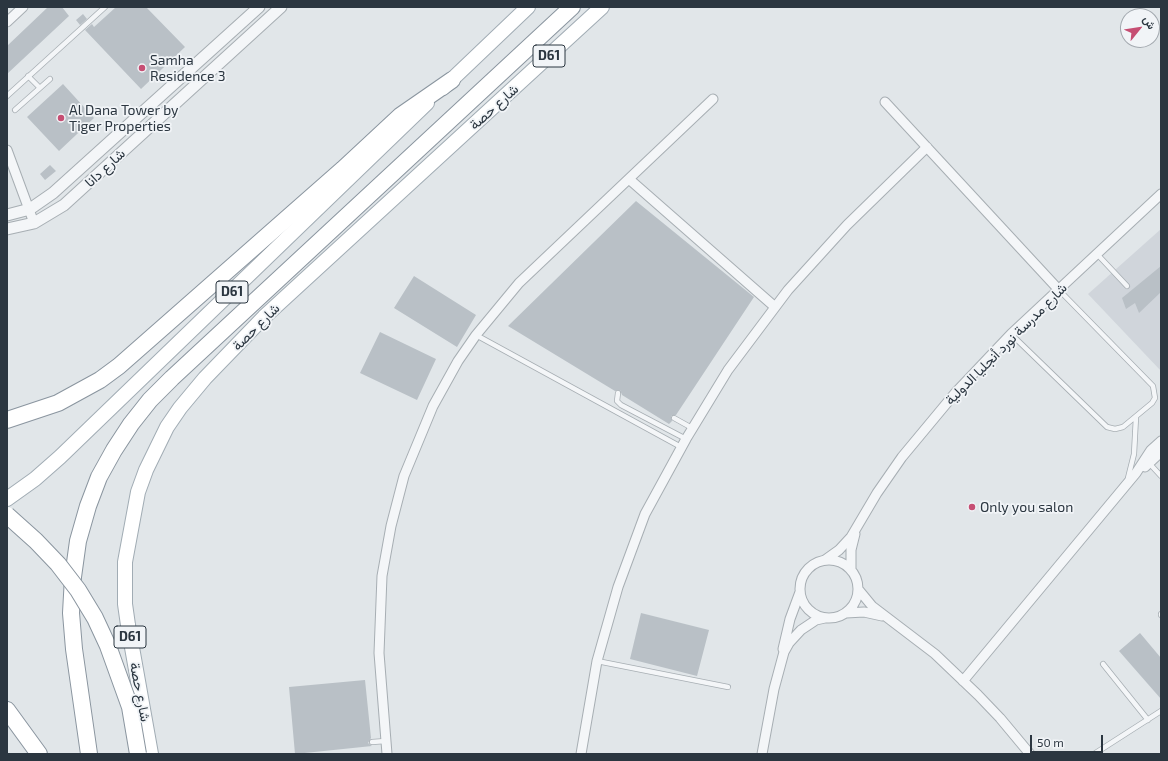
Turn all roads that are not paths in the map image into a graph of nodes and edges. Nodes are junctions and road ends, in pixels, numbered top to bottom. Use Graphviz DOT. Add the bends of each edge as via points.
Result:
graph roads {
  1 [pos="23,7"];
  2 [pos="105,7"];
  3 [pos="259,7"];
  4 [pos="281,7"];
  5 [pos="528,7"];
  6 [pos="572,7"];
  7 [pos="602,7"];
  8 [pos="7,22"];
  9 [pos="28,76"];
  10 [pos="50,79"];
  11 [pos="452,80"];
  12 [pos="40,88"];
  13 [pos="7,96"];
  14 [pos="714,99"];
  15 [pos="885,102"];
  16 [pos="15,110"];
  17 [pos="927,147"];
  18 [pos="7,150"];
  19 [pos="629,179"];
  20 [pos="1161,194"];
  21 [pos="30,209"];
  22 [pos="7,214"];
  23 [pos="34,223"];
  24 [pos="7,229"];
  25 [pos="1097,254"];
  26 [pos="1127,286"];
  27 [pos="1059,290"];
  28 [pos="774,307"];
  29 [pos="1011,334"];
  30 [pos="476,335"];
  31 [pos="618,393"];
  32 [pos="1136,417"];
  33 [pos="674,418"];
  34 [pos="7,420"];
  35 [pos="662,420"];
  36 [pos="663,427"];
  37 [pos="692,428"];
  38 [pos="686,439"];
  39 [pos="1161,441"];
  40 [pos="681,447"];
  41 [pos="1161,452"];
  42 [pos="1149,463"];
  43 [pos="1136,473"];
  44 [pos="1161,476"];
  45 [pos="1124,488"];
  46 [pos="7,499"];
  47 [pos="7,515"];
  48 [pos="856,530"];
  49 [pos="825,560"];
  50 [pos="851,570"];
  51 [pos="858,589"];
  52 [pos="800,592"];
  53 [pos="846,613"];
  54 [pos="825,618"];
  55 [pos="890,620"];
  56 [pos="781,660"];
  57 [pos="597,661"];
  58 [pos="1103,664"];
  59 [pos="963,681"];
  60 [pos="728,687"];
  61 [pos="7,710"];
  62 [pos="1161,711"];
  63 [pos="1148,720"];
  64 [pos="386,741"];
  65 [pos="372,742"];
  66 [pos="39,754"];
  67 [pos="89,754"];
  68 [pos="138,754"];
  69 [pos="151,754"];
  70 [pos="387,754"];
  71 [pos="581,754"];
  72 [pos="762,754"];
  73 [pos="1030,754"];
  74 [pos="1094,754"];
  1 -- 8 [label="street"];
  2 -- 9 [label="lane"];
  3 -- 21 [label="street, شارع دانا" via="53,193"];
  4 -- 23 [label="street, شارع دانا" via="64,205"];
  5 -- 11 [label="main road, D61"];
  6 -- 67 [label="highway" via="172,378 150,400 118,443 99,477 88,506 78,541 73,577 71,613 74,649"];
  7 -- 69 [label="main road, شارع حصة / D61" via="264,317 180,408 155,449 138,492 125,562 125,604"];
  9 -- 12 [label="lane"];
  9 -- 13 [label="lane"];
  10 -- 12 [label="lane"];
  11 -- 34 [label="highway" via="400,116 119,366 100,380 63,400 36,412"];
  11 -- 46 [label="main road, D61" via="60,457"];
  12 -- 16 [label="lane"];
  14 -- 19 [label="street"];
  15 -- 17 [label="street"];
  17 -- 27 [label="street"];
  17 -- 28 [label="street" via="827,246"];
  18 -- 21 [label="street"];
  19 -- 28 [label="street"];
  19 -- 30 [label="street" via="519,283"];
  20 -- 25 [label="street, شارع مدرسة نورد أنجليا الدولية"];
  21 -- 22 [label="street, شارع دانا"];
  21 -- 23 [label="street"];
  23 -- 24 [label="street, شارع دانا"];
  25 -- 26 [label="lane"];
  25 -- 27 [label="street, شارع مدرسة نورد أنجليا الدولية"];
  27 -- 29 [label="street, شارع مدرسة نورد أنجليا الدولية"];
  27 -- 32 [label="lane" via="1153,386 1155,398"];
  28 -- 37 [label="street" via="728,370"];
  29 -- 32 [label="lane" via="1106,427 1119,428"];
  29 -- 48 [label="street, شارع مدرسة نورد أنجليا الدولية" via="918,436 889,475"];
  30 -- 40 [label="lane"];
  30 -- 64 [label="street" via="445,383 422,429 404,476 391,526 382,576 379,627"];
  31 -- 36 [label="lane" via="617,399 621,405"];
  32 -- 45 [label="lane" via="1134,454"];
  33 -- 37 [label="lane"];
  35 -- 36 [label="lane"];
  36 -- 38 [label="lane"];
  37 -- 38 [label="street"];
  38 -- 40 [label="street"];
  39 -- 43 [label="street" via="1151,450"];
  40 -- 57 [label="street" via="635,538 614,599"];
  41 -- 42 [label="street"];
  42 -- 43 [label="street"];
  42 -- 44 [label="lane"];
  43 -- 45 [label="street"];
  45 -- 59 [label="street"];
  47 -- 68 [label="highway, bridge" via="58,564 95,618 130,707"];
  48 -- 49 [label="street, شارع مدرسة نورد أنجليا الدولية" via="845,544"];
  48 -- 50 [label="street, شارع مدرسة نورد أنجليا الدولية" via="851,550"];
  49 -- 50 [label="street" via="839,562"];
  49 -- 52 [label="street" via="813,564 804,573"];
  50 -- 51 [label="street" via="855,575"];
  51 -- 53 [label="street" via="855,602"];
  51 -- 55 [label="street" via="872,606"];
  52 -- 54 [label="street" via="807,608"];
  52 -- 56 [label="street" via="786,632"];
  53 -- 54 [label="street" via="834,618"];
  53 -- 55 [label="street" via="873,613"];
  54 -- 56 [label="street" via="808,624 797,633"];
  55 -- 59 [label="street" via="929,649"];
  56 -- 72 [label="street"];
  57 -- 60 [label="lane"];
  57 -- 71 [label="street"];
  58 -- 63 [label="lane"];
  59 -- 73 [label="street" via="1000,718"];
  61 -- 66 [label="highway"];
  62 -- 63 [label="lane"];
  63 -- 74 [label="lane"];
  64 -- 65 [label="lane"];
  64 -- 70 [label="street"];
}
